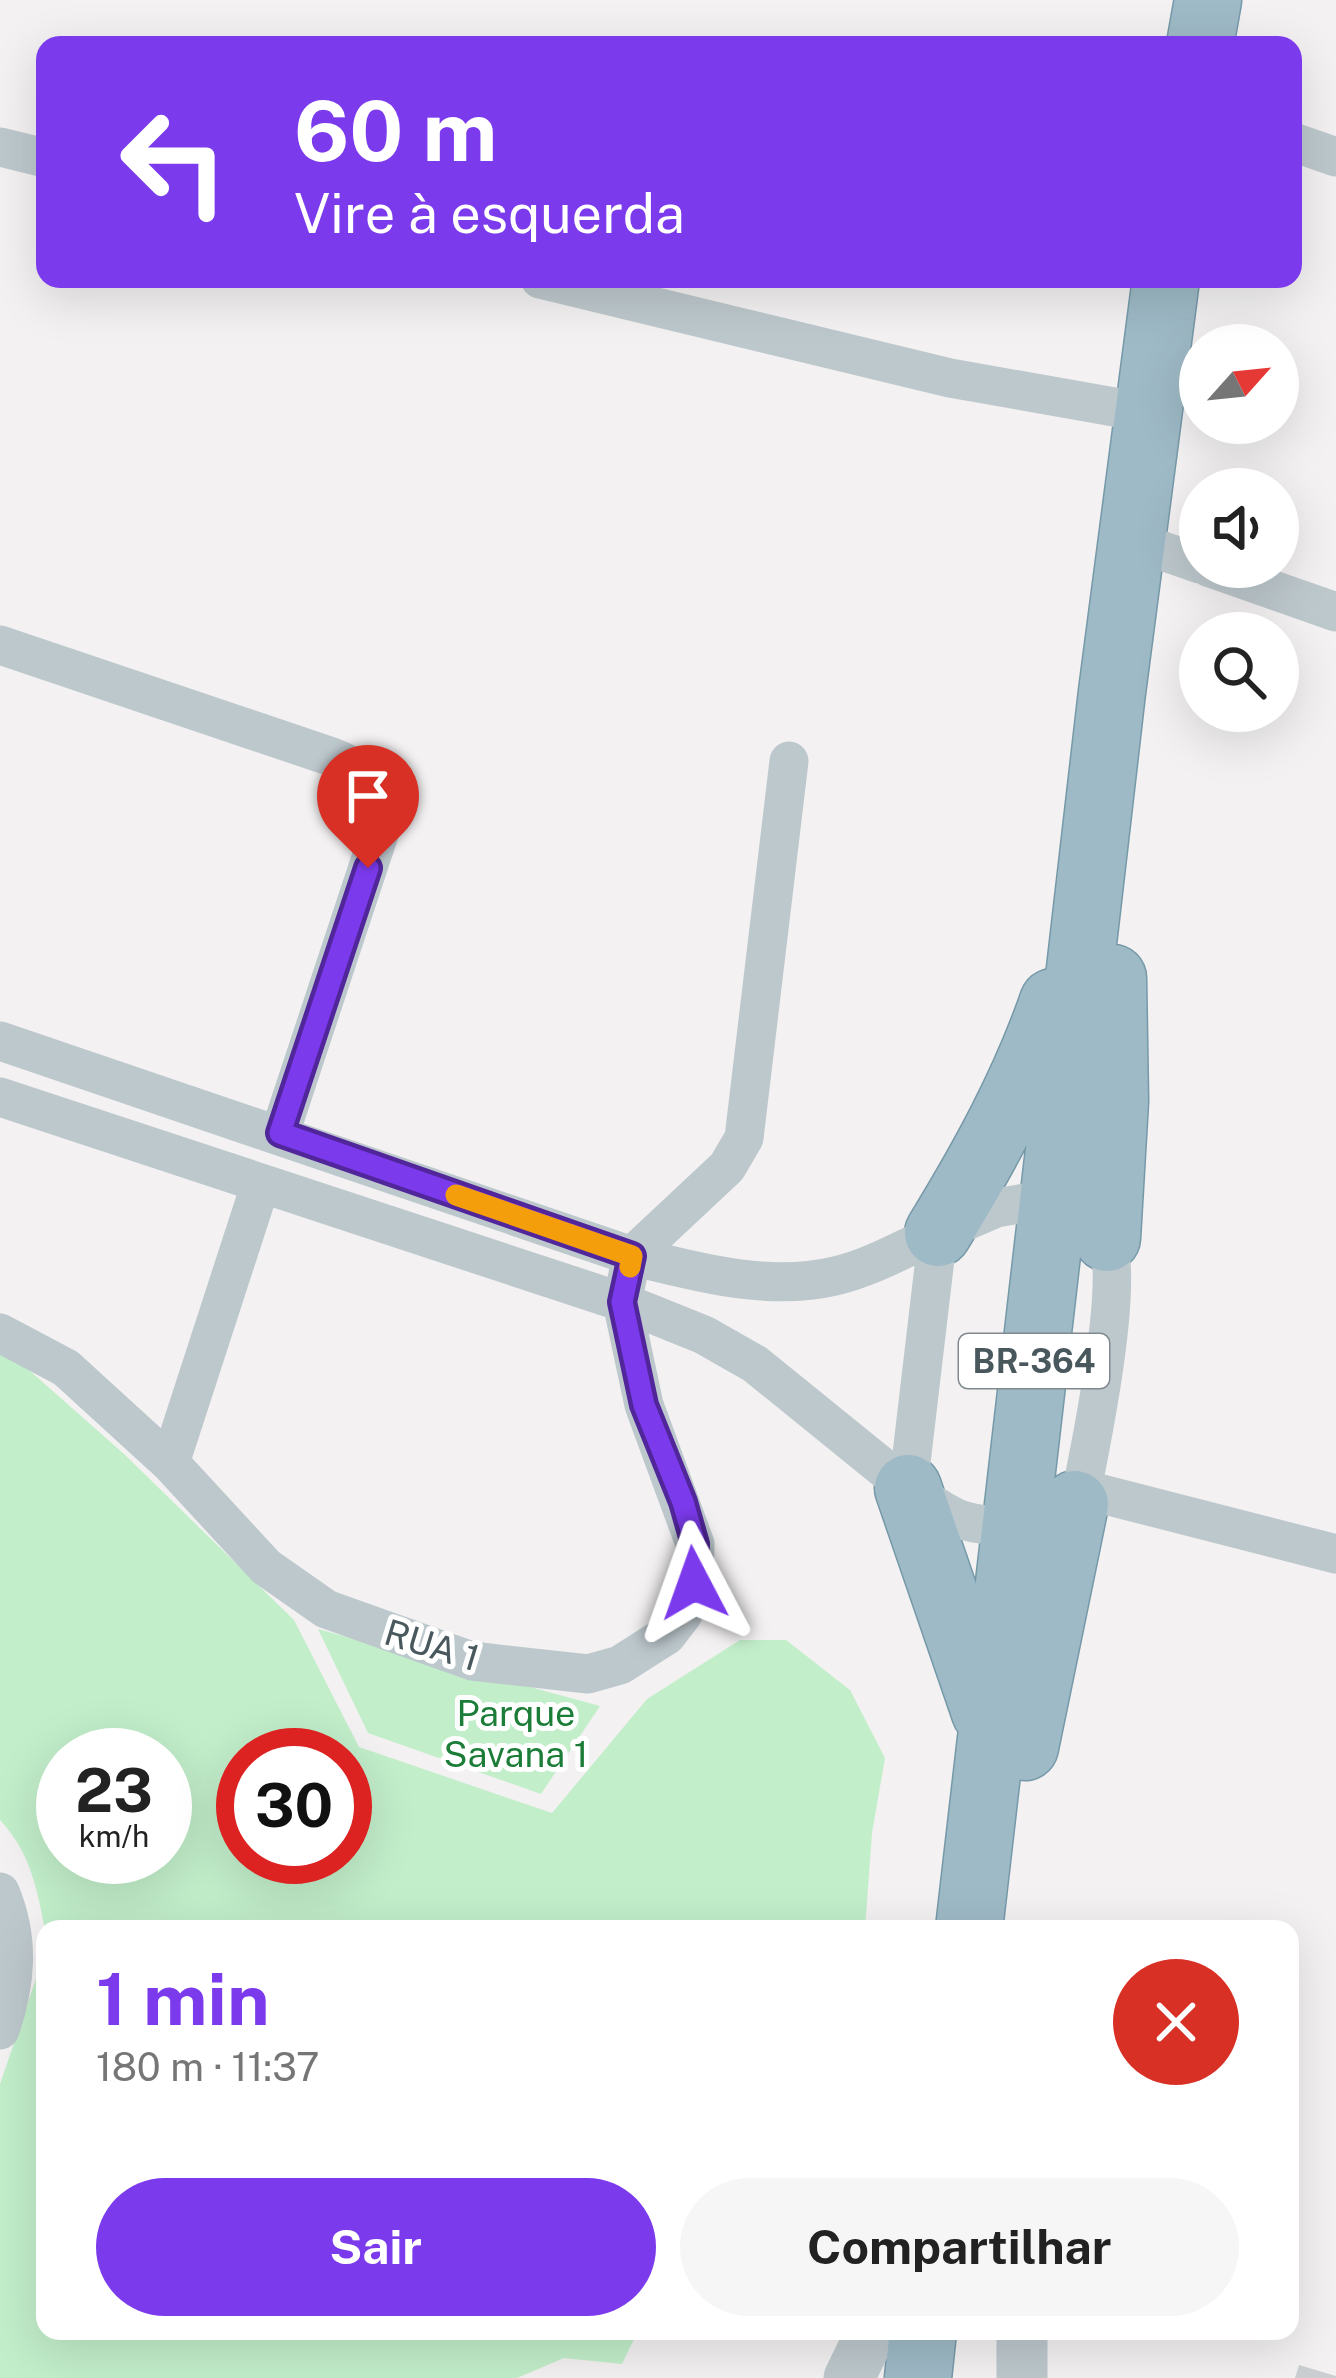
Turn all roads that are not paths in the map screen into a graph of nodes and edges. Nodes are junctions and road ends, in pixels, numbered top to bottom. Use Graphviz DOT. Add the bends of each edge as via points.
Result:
graph roads {
  1 [pos="1208,0"];
  2 [pos="1202,36"];
  3 [pos="1302,145"];
  4 [pos="0,147"];
  5 [pos="36,156"];
  6 [pos="1336,157"];
  7 [pos="578,288"];
  8 [pos="1165,288"];
  9 [pos="1148,413"];
  10 [pos="1134,541"];
  11 [pos="1179,557"];
  12 [pos="1267,588"];
  13 [pos="1336,612"];
  14 [pos="0,645"];
  15 [pos="789,761"];
  16 [pos="1095,831"];
  17 [pos="1084,927"];
  18 [pos="0,1040"];
  19 [pos="0,1097"];
  20 [pos="280,1133"];
  21 [pos="261,1183"];
  22 [pos="1054,1198"];
  23 [pos="938,1233"];
  24 [pos="1107,1238"];
  25 [pos="632,1256"];
  26 [pos="622,1302"];
  27 [pos="0,1333"];
  28 [pos="170,1462"];
  29 [pos="908,1488"];
  30 [pos="1078,1496"];
  31 [pos="1013,1524"];
  32 [pos="1336,1554"];
  33 [pos="990,1729"];
  34 [pos="976,1861"];
  35 [pos="0,1892"];
  36 [pos="970,1920"];
  37 [pos="0,2030"];
  38 [pos="868,2340"];
  39 [pos="922,2340"];
  40 [pos="1022,2340"];
  41 [pos="849,2378"];
  42 [pos="918,2378"];
  43 [pos="1022,2378"];
  1 -- 2 [label="highway"];
  3 -- 6 [label="street"];
  4 -- 5 [label="street"];
  7 -- 9 [label="street" via="950,377"];
  8 -- 9 [label="highway, BR-364"];
  9 -- 10 [label="highway, BR-364"];
  10 -- 11 [label="street"];
  10 -- 16 [label="highway, BR-364"];
  12 -- 13 [label="street"];
  14 -- 20 [label="street" via="355,766 382,798 380,828"];
  15 -- 25 [label="street" via="740,1149"];
  16 -- 17 [label="highway, BR-364"];
  16 -- 24 [label="highway" via="1116,1011"];
  17 -- 22 [label="highway, BR-364"];
  17 -- 23 [label="highway" via="1030,1066"];
  18 -- 20 [label="street"];
  19 -- 21 [label="street"];
  20 -- 25 [label="street"];
  21 -- 26 [label="street"];
  21 -- 28 [label="street"];
  22 -- 23 [label="street" via="996,1208"];
  22 -- 24 [label="street" via="1094,1220"];
  22 -- 31 [label="highway, BR-364"];
  23 -- 25 [label="street" via="834,1277 769,1282"];
  23 -- 29 [label="street"];
  24 -- 30 [label="street" via="1108,1330"];
  25 -- 26 [label="street, RUA 1"];
  26 -- 28 [label="street, RUA 1" via="644,1405 695,1544 683,1614 667,1635 620,1665 588,1674 472,1661 326,1609 266,1567"];
  26 -- 29 [label="street" via="755,1364"];
  27 -- 28 [label="street, RUA 1" via="66,1368"];
  29 -- 31 [label="street" via="958,1519"];
  29 -- 33 [label="highway"];
  30 -- 31 [label="street" via="1049,1518"];
  30 -- 32 [label="street"];
  30 -- 34 [label="highway" via="1027,1740"];
  31 -- 33 [label="highway, BR-364"];
  33 -- 34 [label="highway, BR-364"];
  34 -- 36 [label="highway, BR-364"];
  35 -- 37 [label="street" via="16,1945"];
  38 -- 41 [label="street"];
  39 -- 42 [label="highway"];
  40 -- 43 [label="street"];
}
